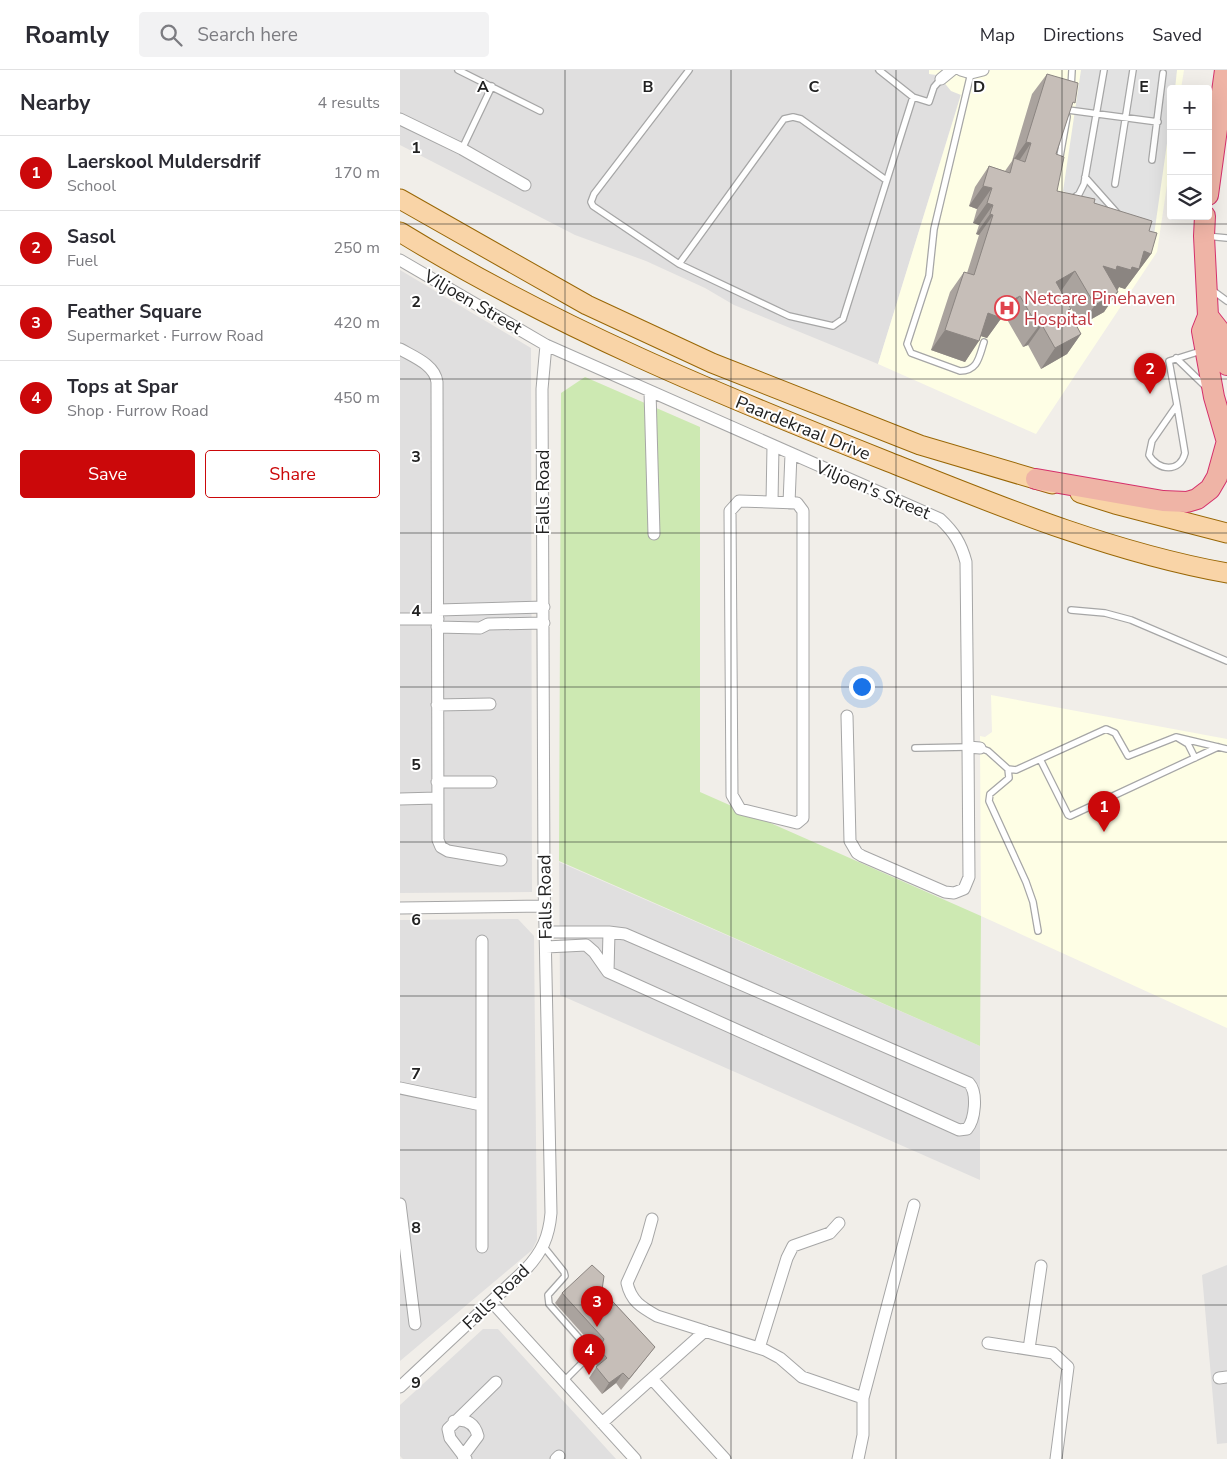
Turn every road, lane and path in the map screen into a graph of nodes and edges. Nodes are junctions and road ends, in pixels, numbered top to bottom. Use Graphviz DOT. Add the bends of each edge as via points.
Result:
graph roads {
  1 [pos="458,70"];
  2 [pos="479,70"];
  3 [pos="689,70"];
  4 [pos="879,70"];
  5 [pos="952,70"];
  6 [pos="983,70"];
  7 [pos="1072,70"];
  8 [pos="1104,70"];
  9 [pos="1133,70"];
  10 [pos="1225,70"];
  11 [pos="966,71"];
  12 [pos="1163,73"];
  13 [pos="474,76"];
  14 [pos="941,79"];
  15 [pos="492,86"];
  16 [pos="1070,94"];
  17 [pos="913,97"];
  18 [pos="1069,102"];
  19 [pos="1068,110"];
  20 [pos="540,111"];
  21 [pos="1097,114"];
  22 [pos="1126,118"];
  23 [pos="400,119"];
  24 [pos="1158,122"];
  25 [pos="462,149"];
  26 [pos="1152,160"];
  27 [pos="1058,169"];
  28 [pos="1211,175"];
  29 [pos="1085,177"];
  30 [pos="886,180"];
  31 [pos="1115,184"];
  32 [pos="525,185"];
  33 [pos="400,199"];
  34 [pos="1064,199"];
  35 [pos="400,209"];
  36 [pos="1121,217"];
  37 [pos="1206,220"];
  38 [pos="400,232"];
  39 [pos="1204,236"];
  40 [pos="1227,238"];
  41 [pos="400,260"];
  42 [pos="679,264"];
  43 [pos="1206,286"];
  44 [pos="1227,301"];
  45 [pos="587,305"];
  46 [pos="984,342"];
  47 [pos="546,345"];
  48 [pos="400,349"];
  49 [pos="1218,354"];
  50 [pos="1176,358"];
  51 [pos="650,391"];
  52 [pos="1214,397"];
  53 [pos="1177,405"];
  54 [pos="1227,441"];
  55 [pos="773,446"];
  56 [pos="791,454"];
  57 [pos="1036,478"];
  58 [pos="772,502"];
  59 [pos="789,502"];
  60 [pos="1227,533"];
  61 [pos="654,534"];
  62 [pos="1198,566"];
  63 [pos="1227,573"];
  64 [pos="1227,581"];
  65 [pos="544,607"];
  66 [pos="488,608"];
  67 [pos="1071,610"];
  68 [pos="400,618"];
  69 [pos="438,619"];
  70 [pos="544,622"];
  71 [pos="488,624"];
  72 [pos="1227,661"];
  73 [pos="490,704"];
  74 [pos="437,705"];
  75 [pos="847,716"];
  76 [pos="1176,737"];
  77 [pos="968,747"];
  78 [pos="1218,747"];
  79 [pos="915,748"];
  80 [pos="980,748"];
  81 [pos="1227,749"];
  82 [pos="1195,758"];
  83 [pos="1040,759"];
  84 [pos="1008,769"];
  85 [pos="437,782"];
  86 [pos="491,782"];
  87 [pos="437,798"];
  88 [pos="400,799"];
  89 [pos="501,860"];
  90 [pos="545,906"];
  91 [pos="400,908"];
  92 [pos="1038,931"];
  93 [pos="545,932"];
  94 [pos="570,932"];
  95 [pos="609,932"];
  96 [pos="482,941"];
  97 [pos="569,945"];
  98 [pos="546,947"];
  99 [pos="608,972"];
  100 [pos="400,1088"];
  101 [pos="481,1105"];
  102 [pos="400,1204"];
  103 [pos="914,1205"];
  104 [pos="652,1219"];
  105 [pos="839,1223"];
  106 [pos="482,1247"];
  107 [pos="544,1247"];
  108 [pos="1042,1266"];
  109 [pos="492,1302"];
  110 [pos="415,1324"];
  111 [pos="705,1331"];
  112 [pos="988,1343"];
  113 [pos="759,1348"];
  114 [pos="1029,1350"];
  115 [pos="652,1379"];
  116 [pos="564,1381"];
  117 [pos="496,1382"];
  118 [pos="400,1387"];
  119 [pos="863,1398"];
  120 [pos="454,1421"];
  121 [pos="602,1423"];
  122 [pos="464,1458"];
  123 [pos="634,1459"];
  124 [pos="725,1459"];
  125 [pos="858,1459"];
  126 [pos="1056,1459"];
  1 -- 13 [label="lane"];
  2 -- 13 [label="lane"];
  3 -- 42 [label="lane" via="591,202 596,210"];
  4 -- 17 [label="lane"];
  5 -- 14 [label="street"];
  6 -- 11 [label="street"];
  7 -- 16 [label="lane"];
  8 -- 21 [label="lane"];
  9 -- 22 [label="lane"];
  10 -- 28 [label="highway"];
  11 -- 46 [label="lane" via="934,229 929,276 907,344 911,353 967,371 977,364"];
  12 -- 24 [label="lane"];
  13 -- 15 [label="lane"];
  14 -- 17 [label="lane" via="934,87 929,102"];
  15 -- 20 [label="lane"];
  15 -- 25 [label="lane"];
  17 -- 30 [label="lane"];
  18 -- 19 [label="lane"];
  19 -- 21 [label="lane"];
  19 -- 27 [label="lane"];
  21 -- 22 [label="lane"];
  21 -- 29 [label="lane"];
  22 -- 24 [label="lane"];
  22 -- 31 [label="lane"];
  23 -- 25 [label="street"];
  24 -- 26 [label="lane"];
  25 -- 32 [label="street"];
  29 -- 34 [label="lane" via="1079,194 1071,200"];
  29 -- 36 [label="lane"];
  30 -- 42 [label="lane" via="801,119 784,119"];
  30 -- 42 [label="lane" via="843,319 837,324 789,316"];
  33 -- 45 [label="main road, Paardekraal Drive"];
  35 -- 45 [label="main road" via="566,299"];
  37 -- 39 [label="highway"];
  38 -- 62 [label="main road, Paardekraal Drive" via="486,281 714,391 974,497 1123,548"];
  39 -- 40 [label="lane"];
  39 -- 43 [label="highway"];
  41 -- 47 [label="street, Viljoen Street"];
  43 -- 44 [label="lane"];
  43 -- 49 [label="highway" via="1208,316 1219,330"];
  45 -- 57 [label="main road, Paardekraal Drive" via="712,363 827,410 920,445"];
  47 -- 51 [label="street, Viljoen's Street"];
  47 -- 65 [label="street, Falls Road" via="542,389"];
  48 -- 69 [label="street" via="436,374"];
  49 -- 50 [label="lane"];
  49 -- 52 [label="highway"];
  50 -- 52 [label="lane"];
  50 -- 53 [label="lane" via="1169,361"];
  51 -- 55 [label="street, Viljoen's Street"];
  51 -- 61 [label="street"];
  52 -- 54 [label="highway"];
  53 -- 53 [label="lane" via="1152,441 1149,455 1156,464 1168,468 1178,466 1185,453"];
  54 -- 57 [label="highway" via="1217,477 1210,489 1187,502 1163,501"];
  55 -- 56 [label="street, Viljoen's Street"];
  55 -- 58 [label="street"];
  56 -- 59 [label="street"];
  56 -- 77 [label="street, Viljoen's Street" via="925,510 940,519 957,538 966,562"];
  57 -- 60 [label="main road, Paardekraal Drive" via="1115,504"];
  58 -- 59 [label="street"];
  58 -- 59 [label="street" via="739,501 730,511 732,795 740,809 797,823 803,811 803,511 797,503"];
  62 -- 63 [label="main road, Paardekraal Drive"];
  62 -- 64 [label="main road"];
  65 -- 66 [label="street"];
  65 -- 70 [label="street, Falls Road"];
  66 -- 69 [label="street"];
  66 -- 71 [label="street"];
  67 -- 72 [label="lane" via="1105,613 1131,620"];
  68 -- 69 [label="street"];
  69 -- 71 [label="street" via="480,628"];
  69 -- 74 [label="street"];
  70 -- 71 [label="street"];
  70 -- 90 [label="street, Falls Road"];
  73 -- 74 [label="street"];
  74 -- 85 [label="street"];
  75 -- 77 [label="street, Viljoen's Street" via="850,828 854,848 862,856 945,892 964,889 969,877"];
  76 -- 78 [label="lane"];
  76 -- 82 [label="lane" via="1188,744"];
  76 -- 83 [label="lane" via="1128,756 1115,733 1106,729"];
  77 -- 79 [label="lane"];
  77 -- 80 [label="street"];
  78 -- 81 [label="lane"];
  78 -- 82 [label="lane"];
  80 -- 84 [label="lane"];
  82 -- 83 [label="lane" via="1070,816"];
  83 -- 84 [label="lane" via="1016,770"];
  84 -- 92 [label="lane" via="1009,778 990,794 989,802 1028,888"];
  85 -- 86 [label="street"];
  85 -- 87 [label="street"];
  87 -- 88 [label="street"];
  87 -- 89 [label="street" via="441,847"];
  90 -- 91 [label="street"];
  90 -- 93 [label="street, Falls Road"];
  93 -- 94 [label="street"];
  93 -- 98 [label="street, Falls Road"];
  94 -- 95 [label="street"];
  94 -- 97 [label="street"];
  95 -- 99 [label="street"];
  95 -- 99 [label="street" via="625,934 969,1083 974,1093 971,1124 967,1129 959,1130"];
  96 -- 101 [label="street"];
  97 -- 98 [label="street"];
  97 -- 99 [label="street" via="586,945"];
  98 -- 107 [label="street, Falls Road" via="551,1214"];
  100 -- 101 [label="street"];
  101 -- 106 [label="street"];
  102 -- 110 [label="street"];
  103 -- 119 [label="street"];
  104 -- 111 [label="street" via="627,1283 633,1299 657,1316"];
  105 -- 113 [label="street" via="830,1233 793,1246"];
  107 -- 109 [label="street, Falls Road" via="526,1270"];
  107 -- 116 [label="lane" via="565,1276 548,1295 549,1304 588,1351 588,1357"];
  108 -- 114 [label="street"];
  109 -- 116 [label="street"];
  109 -- 118 [label="street, Falls Road"];
  111 -- 113 [label="street"];
  111 -- 115 [label="street"];
  112 -- 114 [label="street"];
  113 -- 119 [label="street" via="780,1358 802,1377"];
  114 -- 126 [label="street" via="1053,1353 1068,1367"];
  115 -- 121 [label="street"];
  115 -- 124 [label="street"];
  116 -- 121 [label="street"];
  117 -- 120 [label="street"];
  119 -- 125 [label="street" via="863,1435"];
  120 -- 122 [label="street" via="448,1429 450,1438"];
  120 -- 122 [label="street" via="462,1419 469,1422 478,1436"];
  121 -- 123 [label="street"];
}
